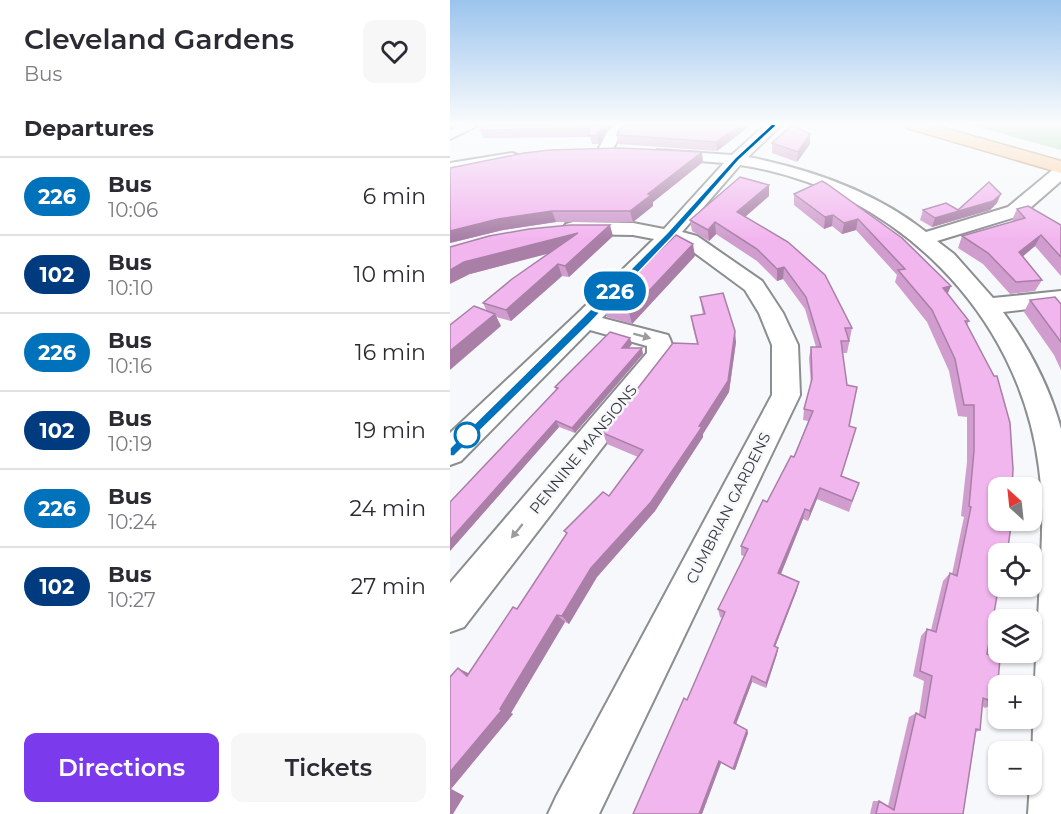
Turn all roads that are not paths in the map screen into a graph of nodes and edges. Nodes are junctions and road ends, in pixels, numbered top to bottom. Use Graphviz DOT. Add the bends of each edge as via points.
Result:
graph roads {
  1 [pos="477,163"];
  2 [pos="733,163"];
  3 [pos="753,163"];
  4 [pos="1038,163"];
  5 [pos="457,166"];
  6 [pos="1061,170"];
  7 [pos="556,229"];
  8 [pos="670,234"];
  9 [pos="922,239"];
  10 [pos="1061,298"];
  11 [pos="988,306"];
  12 [pos="585,321"];
  13 [pos="450,452"];
  14 [pos="450,613"];
  15 [pos="573,814"];
  16 [pos="1053,814"];
  1 -- 5 [label="street"];
  2 -- 8 [label="street"];
  3 -- 9 [label="street" via="796,174 869,204"];
  4 -- 6 [label="highway"];
  6 -- 9 [label="street" via="1015,211"];
  7 -- 8 [label="street, CUMBRIAN GARDENS" via="591,227"];
  8 -- 12 [label="street"];
  8 -- 15 [label="street, CUMBRIAN GARDENS" via="690,240 754,286 785,345 786,395"];
  9 -- 11 [label="street" via="967,279"];
  10 -- 11 [label="street"];
  11 -- 16 [label="street" via="1035,392 1050,440 1060,513"];
  12 -- 13 [label="street"];
  12 -- 14 [label="street, PENNINE MANSIONS, one-way" via="659,341 660,355"];
}
